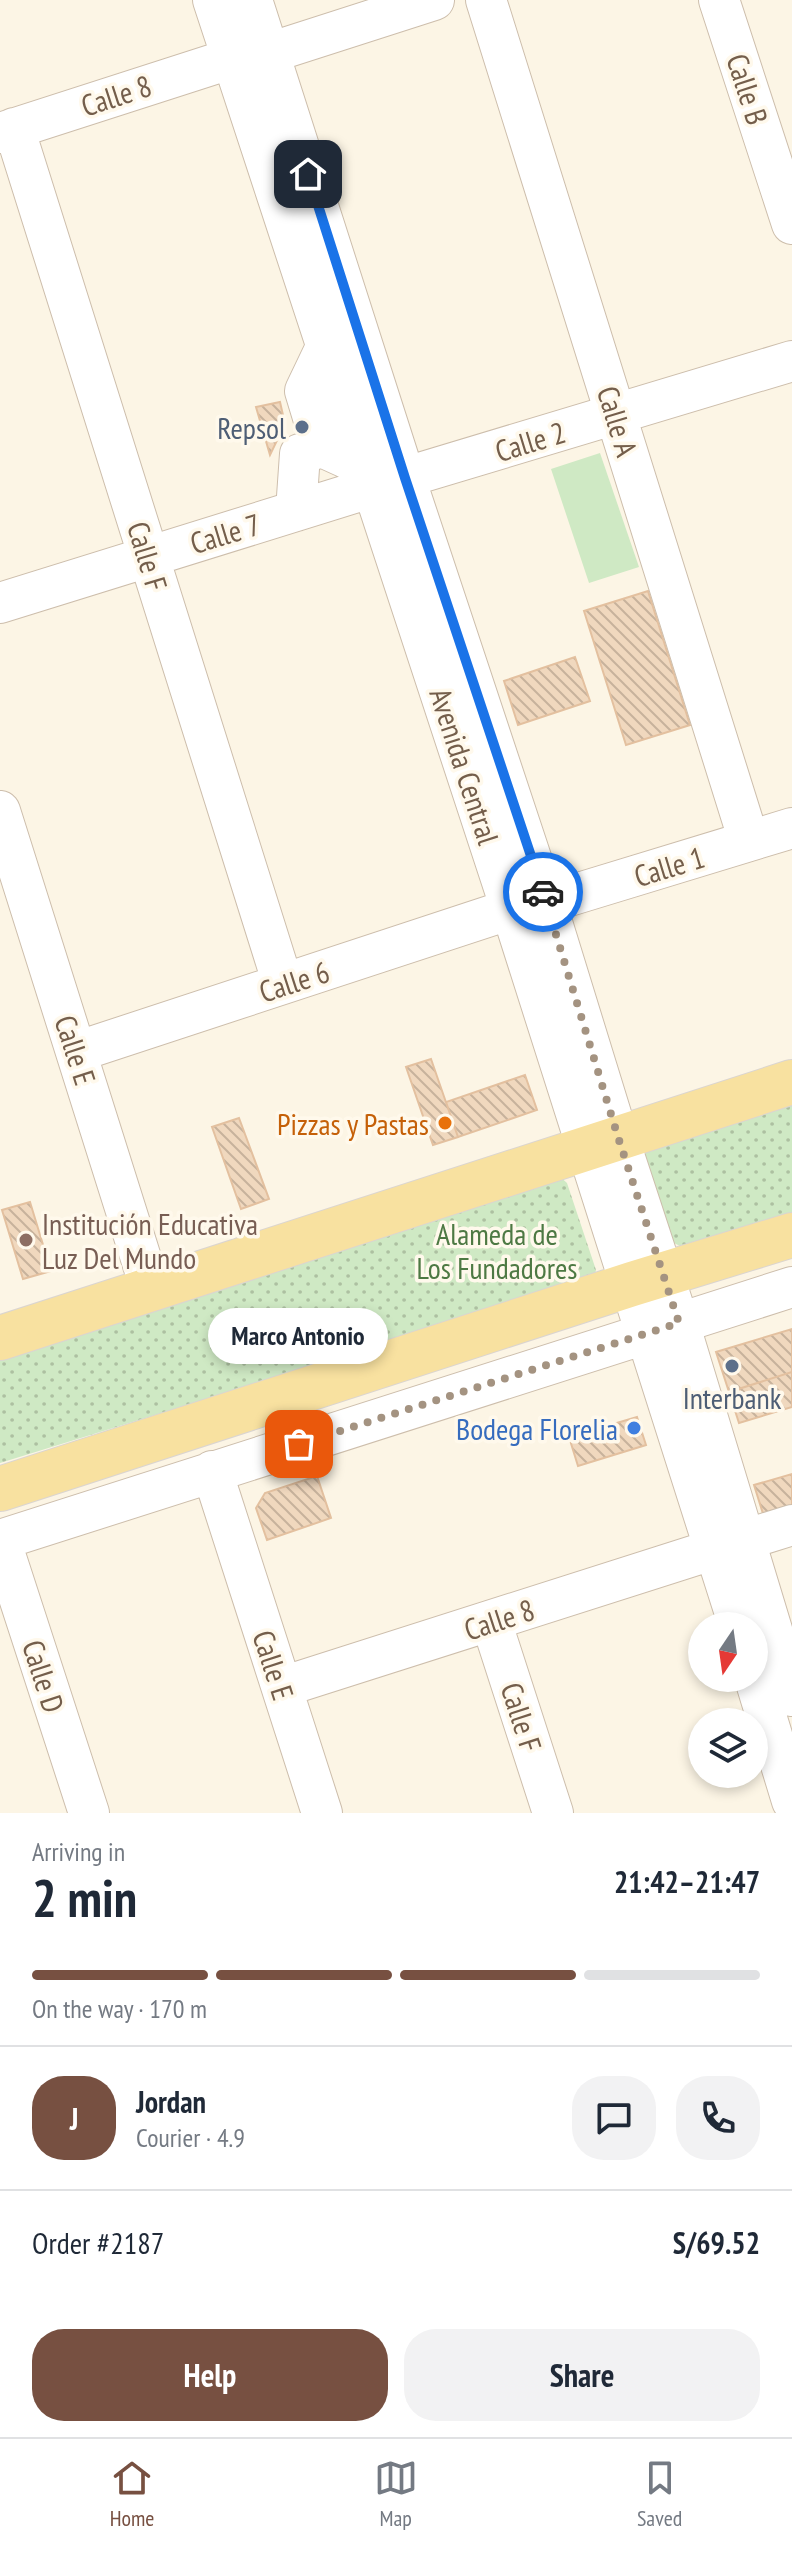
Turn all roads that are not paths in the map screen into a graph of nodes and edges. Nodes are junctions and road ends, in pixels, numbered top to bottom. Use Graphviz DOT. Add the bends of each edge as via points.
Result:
graph roads {
  1 [pos="213,0"];
  2 [pos="252,0"];
  3 [pos="434,0"];
  4 [pos="486,0"];
  5 [pos="719,0"];
  6 [pos="251,55"];
  7 [pos="776,121"];
  8 [pos="7,131"];
  9 [pos="792,224"];
  10 [pos="327,345"];
  11 [pos="792,361"];
  12 [pos="616,415"];
  13 [pos="322,447"];
  14 [pos="381,477"];
  15 [pos="296,511"];
  16 [pos="149,557"];
  17 [pos="0,603"];
  18 [pos="792,828"];
  19 [pos="3,833"];
  20 [pos="749,841"];
  21 [pos="529,906"];
  22 [pos="283,984"];
  23 [pos="76,1052"];
  24 [pos="792,1082"];
  25 [pos="603,1142"];
  26 [pos="792,1235"];
  27 [pos="648,1280"];
  28 [pos="792,1287"];
  29 [pos="151,1290"];
  30 [pos="663,1329"];
  31 [pos="0,1338"];
  32 [pos="212,1471"];
  33 [pos="0,1489"];
  34 [pos="792,1525"];
  35 [pos="0,1540"];
  36 [pos="730,1544"];
  37 [pos="737,1612"];
  38 [pos="491,1621"];
  39 [pos="282,1687"];
  40 [pos="759,1692"];
  41 [pos="792,1696"];
  42 [pos="792,1801"];
  43 [pos="89,1813"];
  44 [pos="322,1813"];
  45 [pos="553,1813"];
  1 -- 6 [label="street, Avenida Central"];
  2 -- 6 [label="street, Avenida Central"];
  3 -- 6 [label="street, Calle 8"];
  4 -- 12 [label="street, Calle A"];
  5 -- 7 [label="street, Calle B"];
  6 -- 8 [label="street, Calle 8"];
  6 -- 10 [label="street, Avenida Central"];
  6 -- 14 [label="street, Avenida Central"];
  7 -- 9 [label="street, Calle B"];
  8 -- 16 [label="street, Calle F"];
  10 -- 13 [label="street" via="305,391"];
  10 -- 14 [label="street, Avenida Central"];
  11 -- 12 [label="street, Calle 2"];
  12 -- 14 [label="street, Calle 2"];
  12 -- 20 [label="street, Calle A"];
  13 -- 14 [label="street"];
  13 -- 15 [label="street" via="300,454"];
  14 -- 15 [label="street, Calle 7"];
  14 -- 21 [label="street, Avenida Central"];
  15 -- 16 [label="street, Calle 7"];
  16 -- 17 [label="street, Calle 7"];
  16 -- 22 [label="street, Calle F"];
  18 -- 20 [label="street, Calle 1"];
  19 -- 23 [label="street, Calle E"];
  20 -- 21 [label="street, Calle 1"];
  21 -- 22 [label="street, Calle 6"];
  21 -- 25 [label="street, Avenida Central"];
  22 -- 23 [label="street, Calle 6"];
  23 -- 29 [label="street, Calle E"];
  24 -- 25 [label="main road"];
  25 -- 27 [label="street, Avenida Central"];
  25 -- 29 [label="main road"];
  26 -- 27 [label="main road"];
  27 -- 30 [label="street, Avenida Central"];
  27 -- 33 [label="main road"];
  28 -- 30 [label="street"];
  29 -- 31 [label="main road"];
  30 -- 32 [label="street"];
  30 -- 36 [label="street, Avenida Central"];
  32 -- 35 [label="street"];
  32 -- 39 [label="street, Calle E"];
  34 -- 36 [label="street, Calle 8"];
  35 -- 43 [label="street, Calle D"];
  36 -- 37 [label="street, Avenida Central"];
  36 -- 38 [label="street, Calle 8"];
  36 -- 41 [label="street, Avenida Central"];
  38 -- 39 [label="street, Calle 8"];
  38 -- 45 [label="street, Calle F"];
  39 -- 44 [label="street, Calle E"];
  40 -- 42 [label="street"];
}
